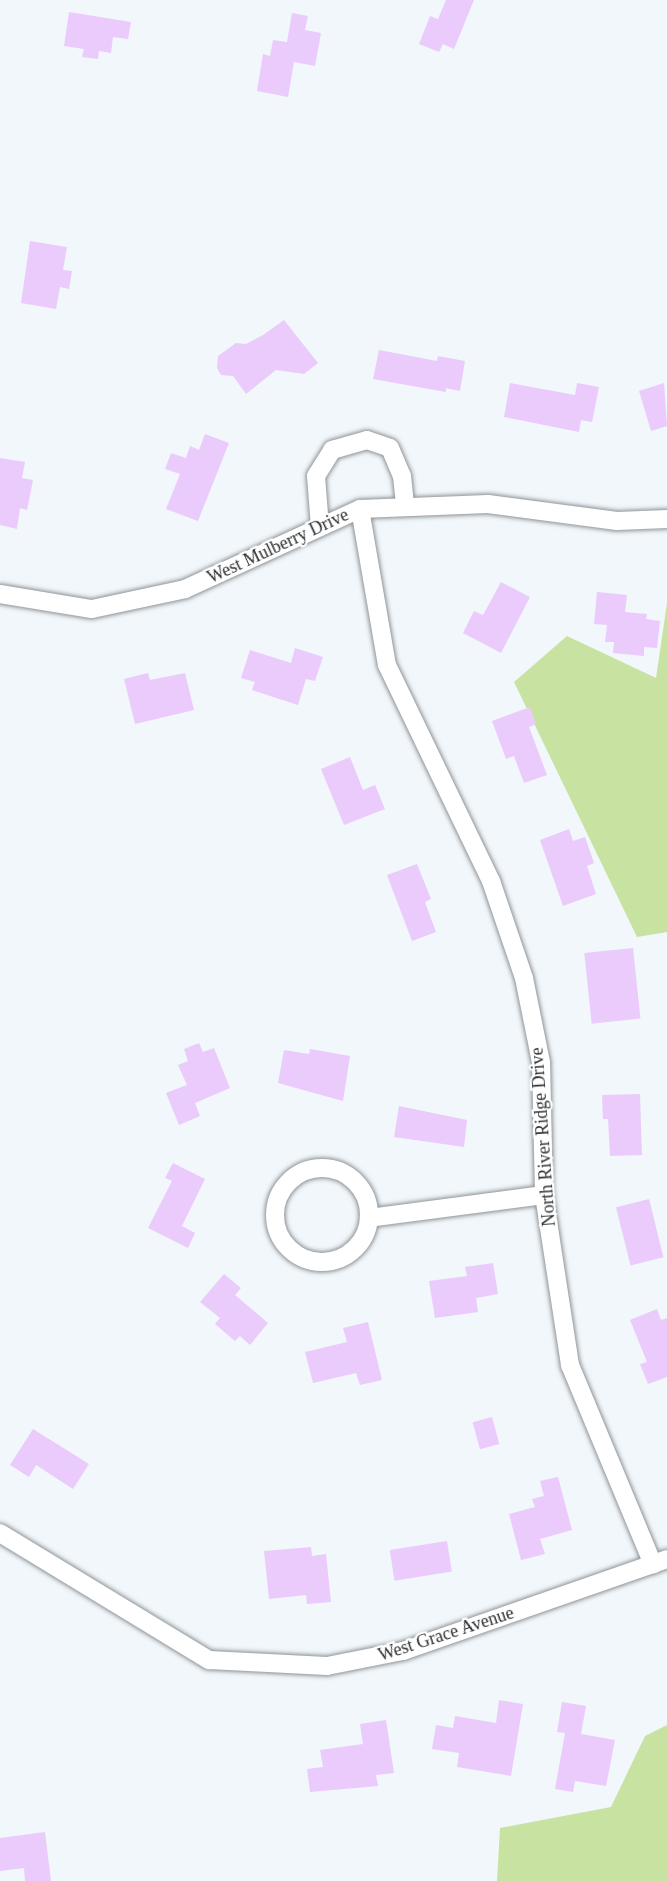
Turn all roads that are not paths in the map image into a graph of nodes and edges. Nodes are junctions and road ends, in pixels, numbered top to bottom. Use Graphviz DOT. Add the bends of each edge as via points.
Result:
graph roads {
  1 [pos="405,507"];
  2 [pos="360,509"];
  3 [pos="667,519"];
  4 [pos="320,527"];
  5 [pos="0,594"];
  6 [pos="544,1195"];
  7 [pos="369,1218"];
  8 [pos="0,1533"];
  9 [pos="660,1561"];
  1 -- 2 [label="street, West Mulberry Drive"];
  1 -- 3 [label="street, West Mulberry Drive" via="488,504 617,520"];
  1 -- 4 [label="street" via="402,476 390,448 368,440 332,450 316,476"];
  2 -- 4 [label="street, West Mulberry Drive"];
  2 -- 6 [label="street, North River Ridge Drive" via="387,665 491,881 524,978 541,1062"];
  4 -- 5 [label="street, West Mulberry Drive" via="185,589 92,609"];
  6 -- 7 [label="street"];
  6 -- 9 [label="street, North River Ridge Drive" via="570,1365"];
  7 -- 7 [label="street" via="361,1188 336,1170 306,1170 292,1178 275,1203 278,1234 287,1247 314,1261 330,1261 351,1251 365,1233"];
  8 -- 9 [label="street, West Grace Avenue" via="209,1660 327,1666 403,1651"];
}
